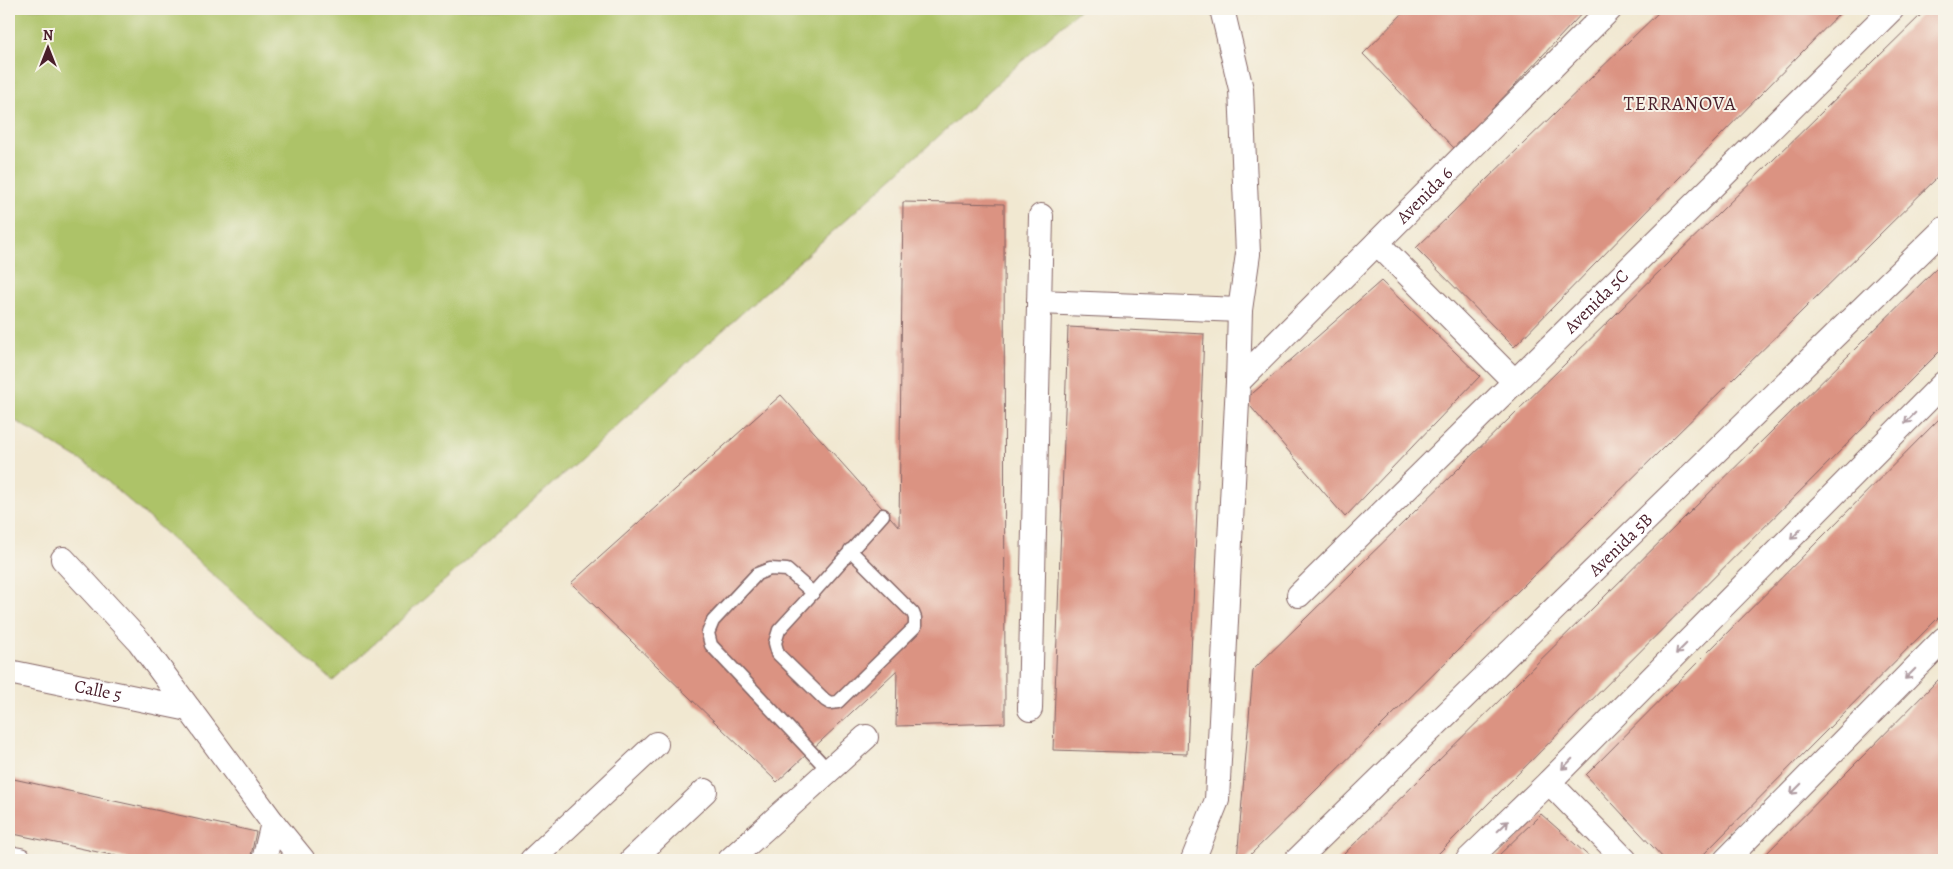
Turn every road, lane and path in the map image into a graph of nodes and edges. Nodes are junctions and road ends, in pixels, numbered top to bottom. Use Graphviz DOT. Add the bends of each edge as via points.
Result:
graph roads {
  1 [pos="1222,9"];
  2 [pos="1610,9"];
  3 [pos="1892,9"];
  4 [pos="1040,216"];
  5 [pos="1944,229"];
  6 [pos="1377,243"];
  7 [pos="1039,302"];
  8 [pos="1240,310"];
  9 [pos="1238,382"];
  10 [pos="1515,382"];
  11 [pos="1944,384"];
  12 [pos="883,515"];
  13 [pos="850,550"];
  14 [pos="62,558"];
  15 [pos="813,593"];
  16 [pos="1299,595"];
  17 [pos="1944,639"];
  18 [pos="9,672"];
  19 [pos="189,709"];
  20 [pos="1030,709"];
  21 [pos="866,737"];
  22 [pos="656,744"];
  23 [pos="828,770"];
  24 [pos="1550,782"];
  25 [pos="705,791"];
  26 [pos="273,823"];
  27 [pos="9,858"];
  28 [pos="20,860"];
  29 [pos="264,860"];
  30 [pos="303,860"];
  31 [pos="532,860"];
  32 [pos="632,860"];
  33 [pos="730,860"];
  34 [pos="1193,860"];
  35 [pos="1297,860"];
  36 [pos="1468,860"];
  37 [pos="1625,860"];
  38 [pos="1726,860"];
  1 -- 8 [label="street" via="1241,89 1248,254"];
  2 -- 6 [label="street, Avenida 6"];
  3 -- 10 [label="street, Avenida 5C"];
  4 -- 7 [label="street"];
  5 -- 35 [label="street, Avenida 5B"];
  6 -- 9 [label="street, Avenida 6"];
  6 -- 10 [label="street"];
  7 -- 8 [label="street"];
  7 -- 20 [label="street"];
  8 -- 9 [label="street"];
  9 -- 34 [label="street" via="1217,800"];
  10 -- 16 [label="street, Avenida 5C"];
  11 -- 24 [label="street, one-way"];
  12 -- 13 [label="lane"];
  13 -- 15 [label="lane"];
  13 -- 15 [label="lane" via="912,613 915,627 838,702 824,700 778,654 779,630"];
  14 -- 19 [label="street" via="138,641"];
  15 -- 23 [label="lane" via="786,570 770,569 757,574 713,621 708,633 710,645"];
  17 -- 38 [label="street, one-way"];
  18 -- 19 [label="street, Calle 5"];
  19 -- 26 [label="street"];
  21 -- 23 [label="street"];
  22 -- 31 [label="street"];
  23 -- 33 [label="street"];
  36 -- 24 [label="street, one-way"];
  24 -- 37 [label="street"];
  25 -- 32 [label="street"];
  26 -- 29 [label="street"];
  26 -- 30 [label="street"];
  27 -- 28 [label="street"];
}
